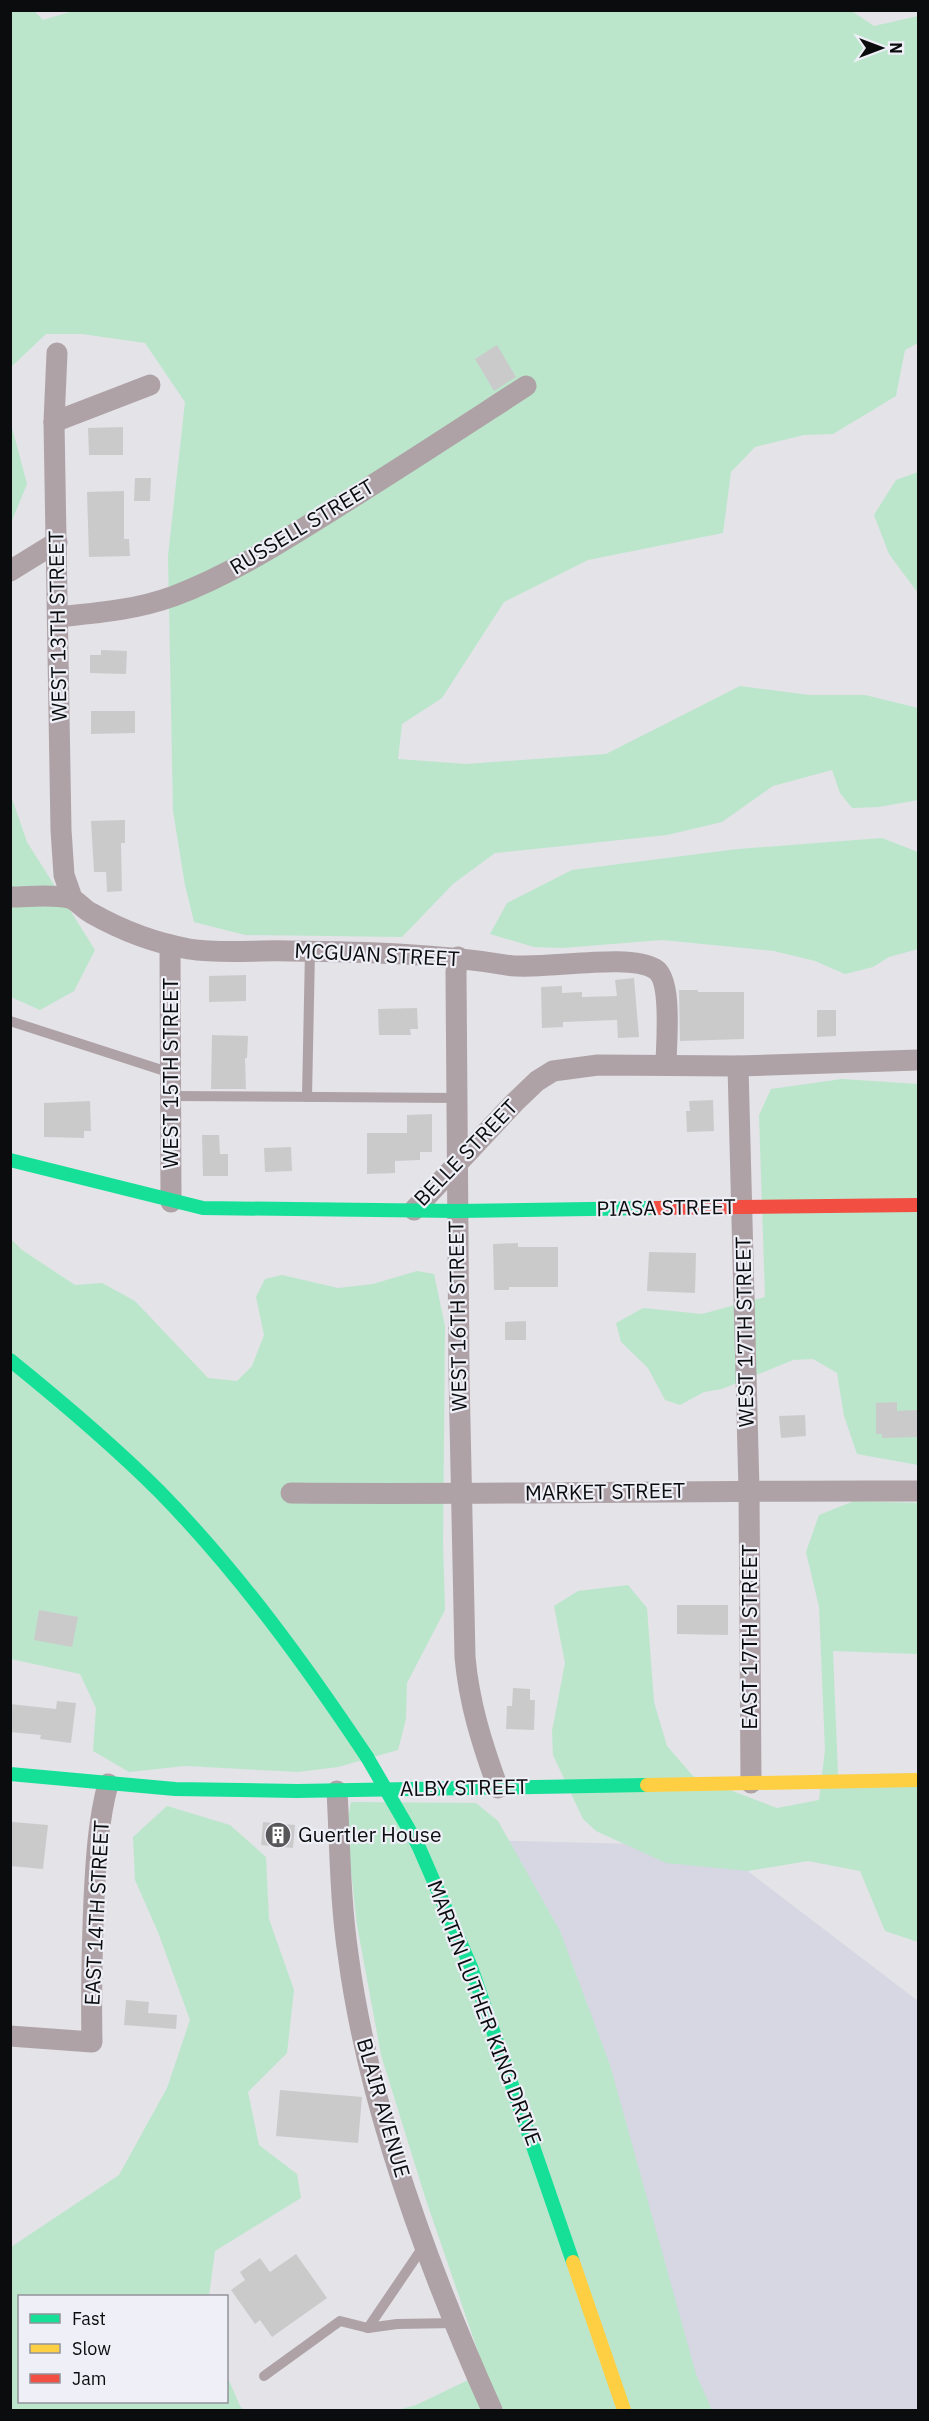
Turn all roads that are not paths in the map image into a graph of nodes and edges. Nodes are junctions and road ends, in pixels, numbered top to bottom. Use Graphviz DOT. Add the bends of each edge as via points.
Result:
graph roads {
  1 [pos="57,353"];
  2 [pos="150,385"];
  3 [pos="526,386"];
  4 [pos="54,422"];
  5 [pos="57,542"];
  6 [pos="10,571"];
  7 [pos="58,617"];
  8 [pos="10,897"];
  9 [pos="72,898"];
  10 [pos="170,945"];
  11 [pos="310,951"];
  12 [pos="458,957"];
  13 [pos="10,1021"];
  14 [pos="918,1060"];
  15 [pos="666,1065"];
  16 [pos="738,1066"];
  17 [pos="171,1073"];
  18 [pos="172,1096"];
  19 [pos="307,1097"];
  20 [pos="457,1098"];
  21 [pos="10,1160"];
  22 [pos="457,1165"];
  23 [pos="171,1202"];
  24 [pos="918,1204"];
  25 [pos="742,1207"];
  26 [pos="414,1210"];
  27 [pos="457,1210"];
  28 [pos="10,1360"];
  29 [pos="749,1490"];
  30 [pos="918,1491"];
  31 [pos="291,1493"];
  32 [pos="461,1495"];
  33 [pos="10,1774"];
  34 [pos="918,1780"];
  35 [pos="108,1784"];
  36 [pos="751,1784"];
  37 [pos="498,1788"];
  38 [pos="337,1791"];
  39 [pos="10,2036"];
  40 [pos="425,2244"];
  41 [pos="455,2324"];
  42 [pos="368,2328"];
  43 [pos="264,2376"];
  44 [pos="492,2410"];
  45 [pos="624,2410"];
  1 -- 4 [label="street, WEST 13TH STREET"];
  2 -- 4 [label="street"];
  3 -- 7 [label="street, RUSSELL STREET" via="369,488 216,578 135,608"];
  4 -- 5 [label="street, WEST 13TH STREET"];
  5 -- 6 [label="street"];
  5 -- 7 [label="street, WEST 13TH STREET"];
  7 -- 9 [label="street, WEST 13TH STREET" via="61,830 64,875"];
  8 -- 9 [label="street"];
  9 -- 10 [label="street, MCGUAN STREET" via="90,913 119,927"];
  10 -- 11 [label="street, MCGUAN STREET" via="192,949"];
  10 -- 17 [label="street, WEST 15TH STREET"];
  11 -- 12 [label="street, MCGUAN STREET"];
  11 -- 19 [label="lane"];
  12 -- 15 [label="street, MCGUAN STREET" via="518,967 605,963 640,964 656,969 664,984 667,1011"];
  12 -- 20 [label="street, WEST 16TH STREET"];
  13 -- 17 [label="lane"];
  14 -- 16 [label="street, BELLE STREET"];
  15 -- 16 [label="street, BELLE STREET"];
  15 -- 22 [label="street, BELLE STREET" via="598,1065 553,1071 537,1081"];
  16 -- 25 [label="street, WEST 17TH STREET"];
  17 -- 18 [label="street, WEST 15TH STREET"];
  18 -- 19 [label="lane"];
  18 -- 23 [label="street, WEST 15TH STREET"];
  19 -- 20 [label="lane"];
  20 -- 22 [label="street, WEST 16TH STREET"];
  21 -- 23 [label="main road, BELLE STREET"];
  22 -- 26 [label="street, BELLE STREET"];
  22 -- 27 [label="street, WEST 16TH STREET"];
  23 -- 26 [label="main road, BELLE STREET" via="203,1208"];
  24 -- 25 [label="main road, PIASA STREET"];
  25 -- 27 [label="main road, PIASA STREET"];
  25 -- 29 [label="street, WEST 17TH STREET"];
  26 -- 27 [label="main road, PIASA STREET"];
  27 -- 32 [label="street, WEST 16TH STREET"];
  28 -- 45 [label="main road, MARTIN LUTHER KING DRIVE, bridge" via="99,1433 196,1530 284,1636 367,1757 418,1845 471,1967"];
  29 -- 30 [label="street, MARKET STREET"];
  29 -- 32 [label="street, MARKET STREET"];
  29 -- 36 [label="street, EAST 17TH STREET"];
  31 -- 32 [label="street, MARKET STREET"];
  32 -- 37 [label="street, WEST 16TH STREET" via="468,1688"];
  33 -- 35 [label="main road, ALBY STREET"];
  34 -- 36 [label="main road, ALBY STREET"];
  35 -- 38 [label="main road, ALBY STREET"];
  35 -- 39 [label="street, EAST 14TH STREET" via="96,1870 92,2042"];
  36 -- 37 [label="main road, ALBY STREET"];
  37 -- 38 [label="main road, ALBY STREET"];
  38 -- 40 [label="street, BLAIR AVENUE" via="343,1903 356,2003 389,2137"];
  40 -- 41 [label="street, BLAIR AVENUE"];
  40 -- 42 [label="lane"];
  41 -- 42 [label="lane"];
  41 -- 44 [label="street, BLAIR AVENUE"];
  42 -- 43 [label="lane" via="340,2321"];
}
